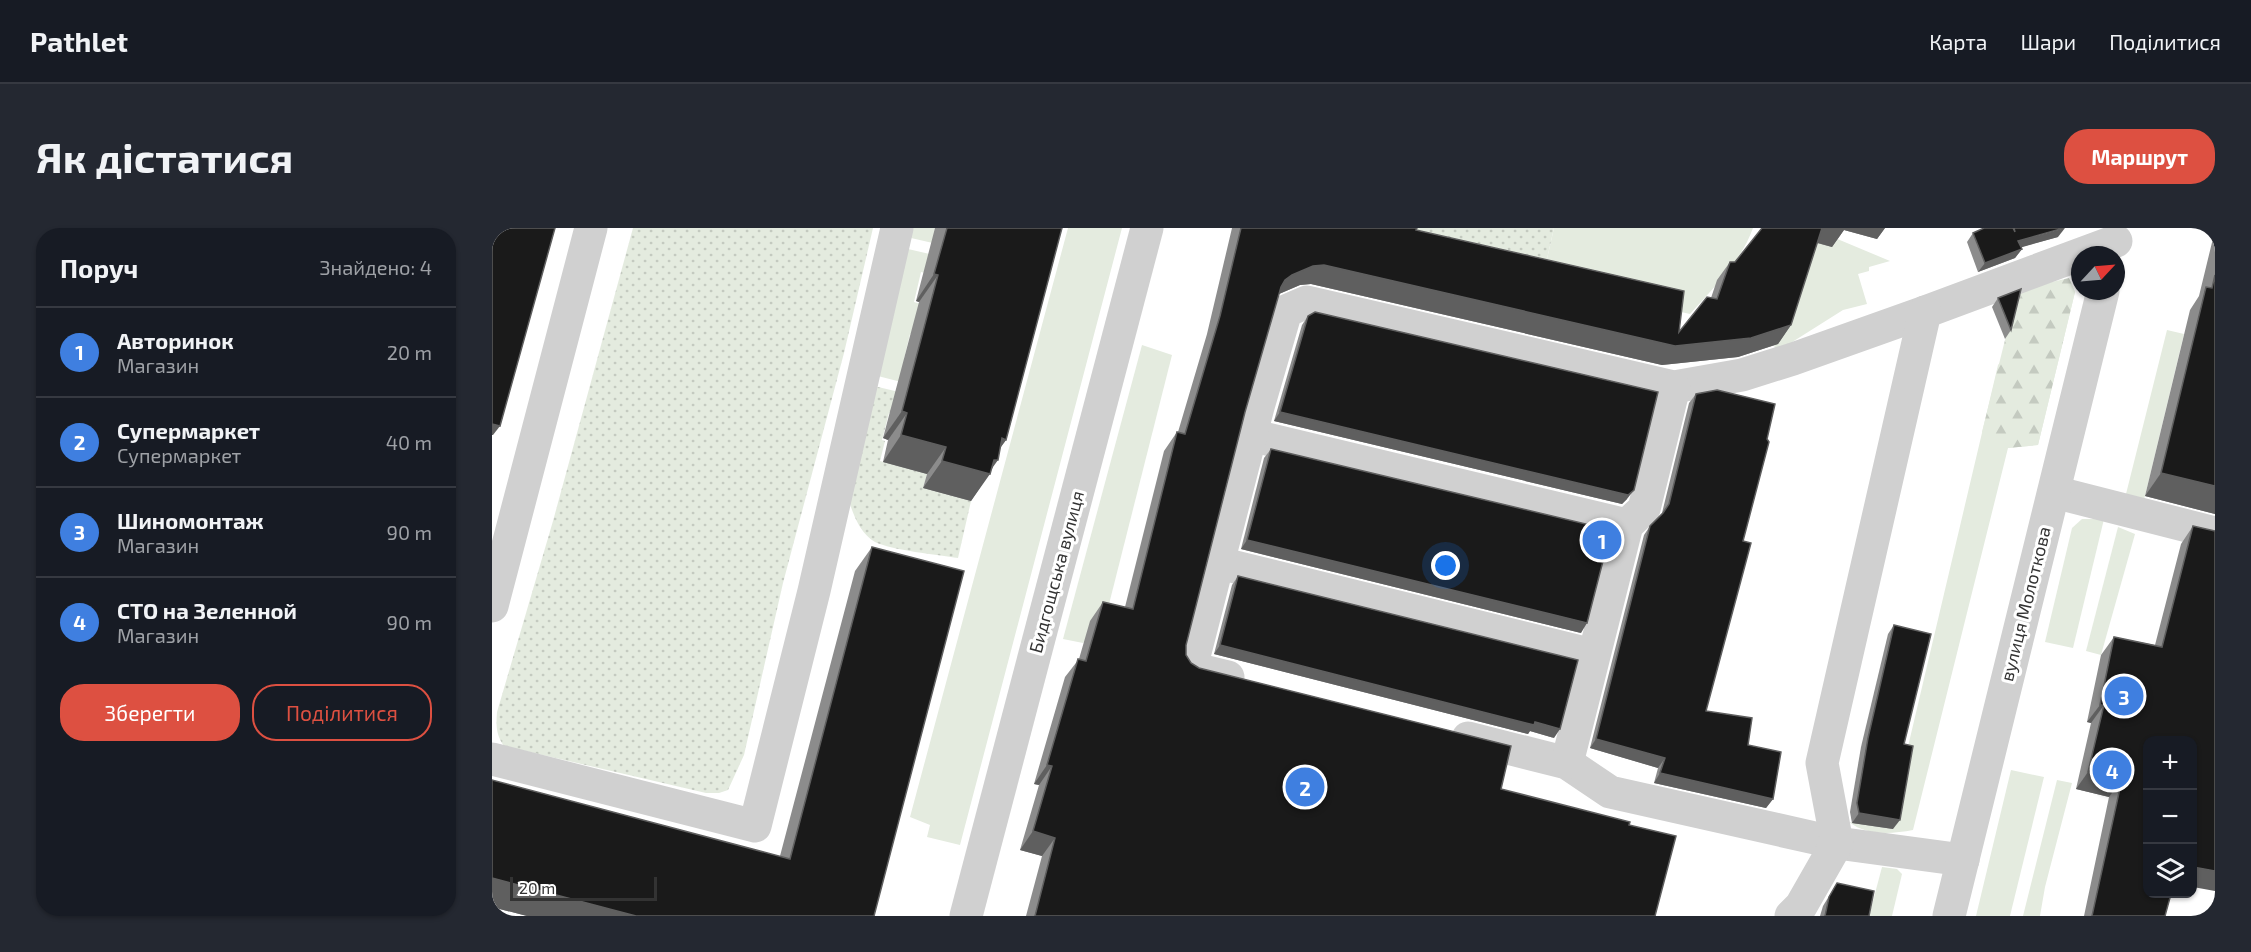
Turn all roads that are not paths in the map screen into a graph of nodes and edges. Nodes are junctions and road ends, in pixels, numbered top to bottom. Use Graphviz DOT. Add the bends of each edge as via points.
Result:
graph roads {
  1 [pos="591,228"];
  2 [pos="897,228"];
  3 [pos="1147,228"];
  4 [pos="2116,241"];
  5 [pos="2101,300"];
  6 [pos="1925,312"];
  7 [pos="1674,387"];
  8 [pos="1250,435"];
  9 [pos="2054,492"];
  10 [pos="1627,525"];
  11 [pos="2215,533"];
  12 [pos="497,562"];
  13 [pos="1219,563"];
  14 [pos="492,606"];
  15 [pos="1593,655"];
  16 [pos="1259,685"];
  17 [pos="1441,731"];
  18 [pos="492,759"];
  19 [pos="1567,763"];
  20 [pos="1837,843"];
  21 [pos="1963,860"];
  22 [pos="966,916"];
  23 [pos="1791,916"];
  24 [pos="1949,916"];
  1 -- 12 [label="street"];
  2 -- 18 [label="street" via="817,579 755,826"];
  3 -- 22 [label="street, Бидгощська вулиця"];
  4 -- 6 [label="street"];
  5 -- 9 [label="street, вулиця Молоткова"];
  6 -- 7 [label="street" via="1742,375"];
  6 -- 20 [label="street" via="1822,764"];
  7 -- 8 [label="street" via="1307,302 1286,311"];
  7 -- 10 [label="street" via="1644,509"];
  8 -- 10 [label="street"];
  8 -- 13 [label="street"];
  9 -- 11 [label="street"];
  9 -- 21 [label="street, вулиця Молоткова"];
  10 -- 15 [label="street"];
  12 -- 14 [label="street"];
  13 -- 15 [label="street"];
  13 -- 16 [label="street" via="1191,668"];
  15 -- 19 [label="street"];
  17 -- 19 [label="street"];
  19 -- 20 [label="street" via="1610,792"];
  20 -- 21 [label="street"];
  20 -- 23 [label="street" via="1801,906"];
  21 -- 24 [label="street, вулиця Молоткова"];
}
